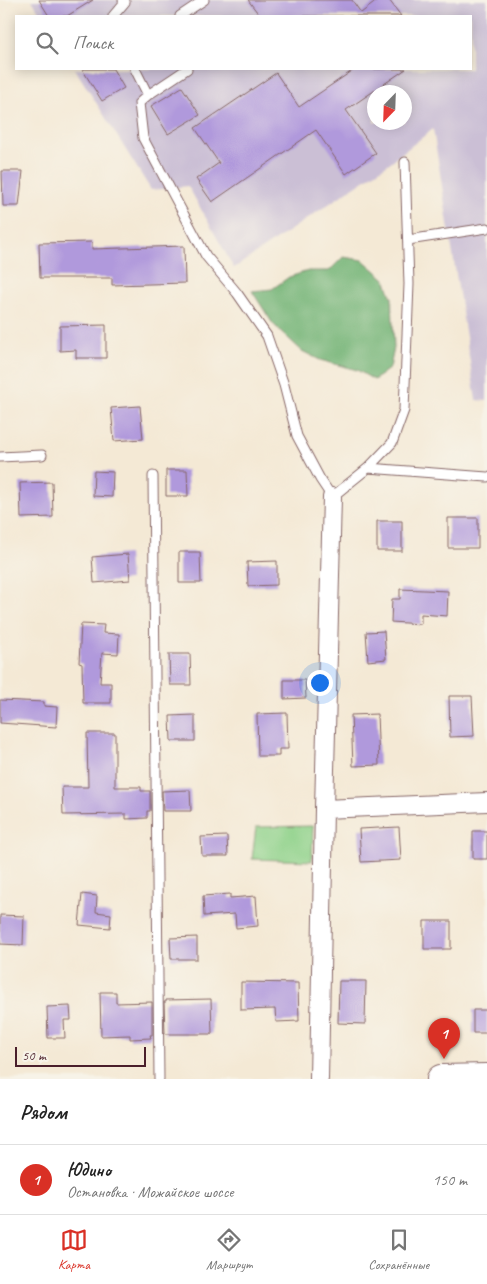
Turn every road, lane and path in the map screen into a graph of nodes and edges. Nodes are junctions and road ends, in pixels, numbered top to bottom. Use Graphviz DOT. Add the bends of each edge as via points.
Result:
graph roads {
  1 [pos="204,0"];
  2 [pos="125,1"];
  3 [pos="114,15"];
  4 [pos="182,15"];
  5 [pos="136,70"];
  6 [pos="186,70"];
  7 [pos="148,95"];
  8 [pos="405,162"];
  9 [pos="487,228"];
  10 [pos="408,240"];
  11 [pos="42,455"];
  12 [pos="0,457"];
  13 [pos="368,468"];
  14 [pos="153,476"];
  15 [pos="487,477"];
  16 [pos="332,497"];
  17 [pos="487,802"];
  18 [pos="324,810"];
  19 [pos="487,1078"];
  20 [pos="160,1079"];
  21 [pos="319,1079"];
  22 [pos="441,1079"];
  1 -- 4 [label="lane"];
  2 -- 3 [label="lane"];
  5 -- 7 [label="lane"];
  6 -- 7 [label="lane"];
  7 -- 16 [label="lane" via="139,103 144,138 206,256 267,336 297,436"];
  8 -- 10 [label="lane"];
  9 -- 10 [label="lane"];
  10 -- 13 [label="lane" via="404,410 392,443"];
  11 -- 12 [label="lane"];
  13 -- 15 [label="lane"];
  13 -- 16 [label="lane"];
  14 -- 20 [label="lane"];
  16 -- 18 [label="street"];
  17 -- 18 [label="street"];
  18 -- 21 [label="street"];
  19 -- 22 [label="main road"];
}
